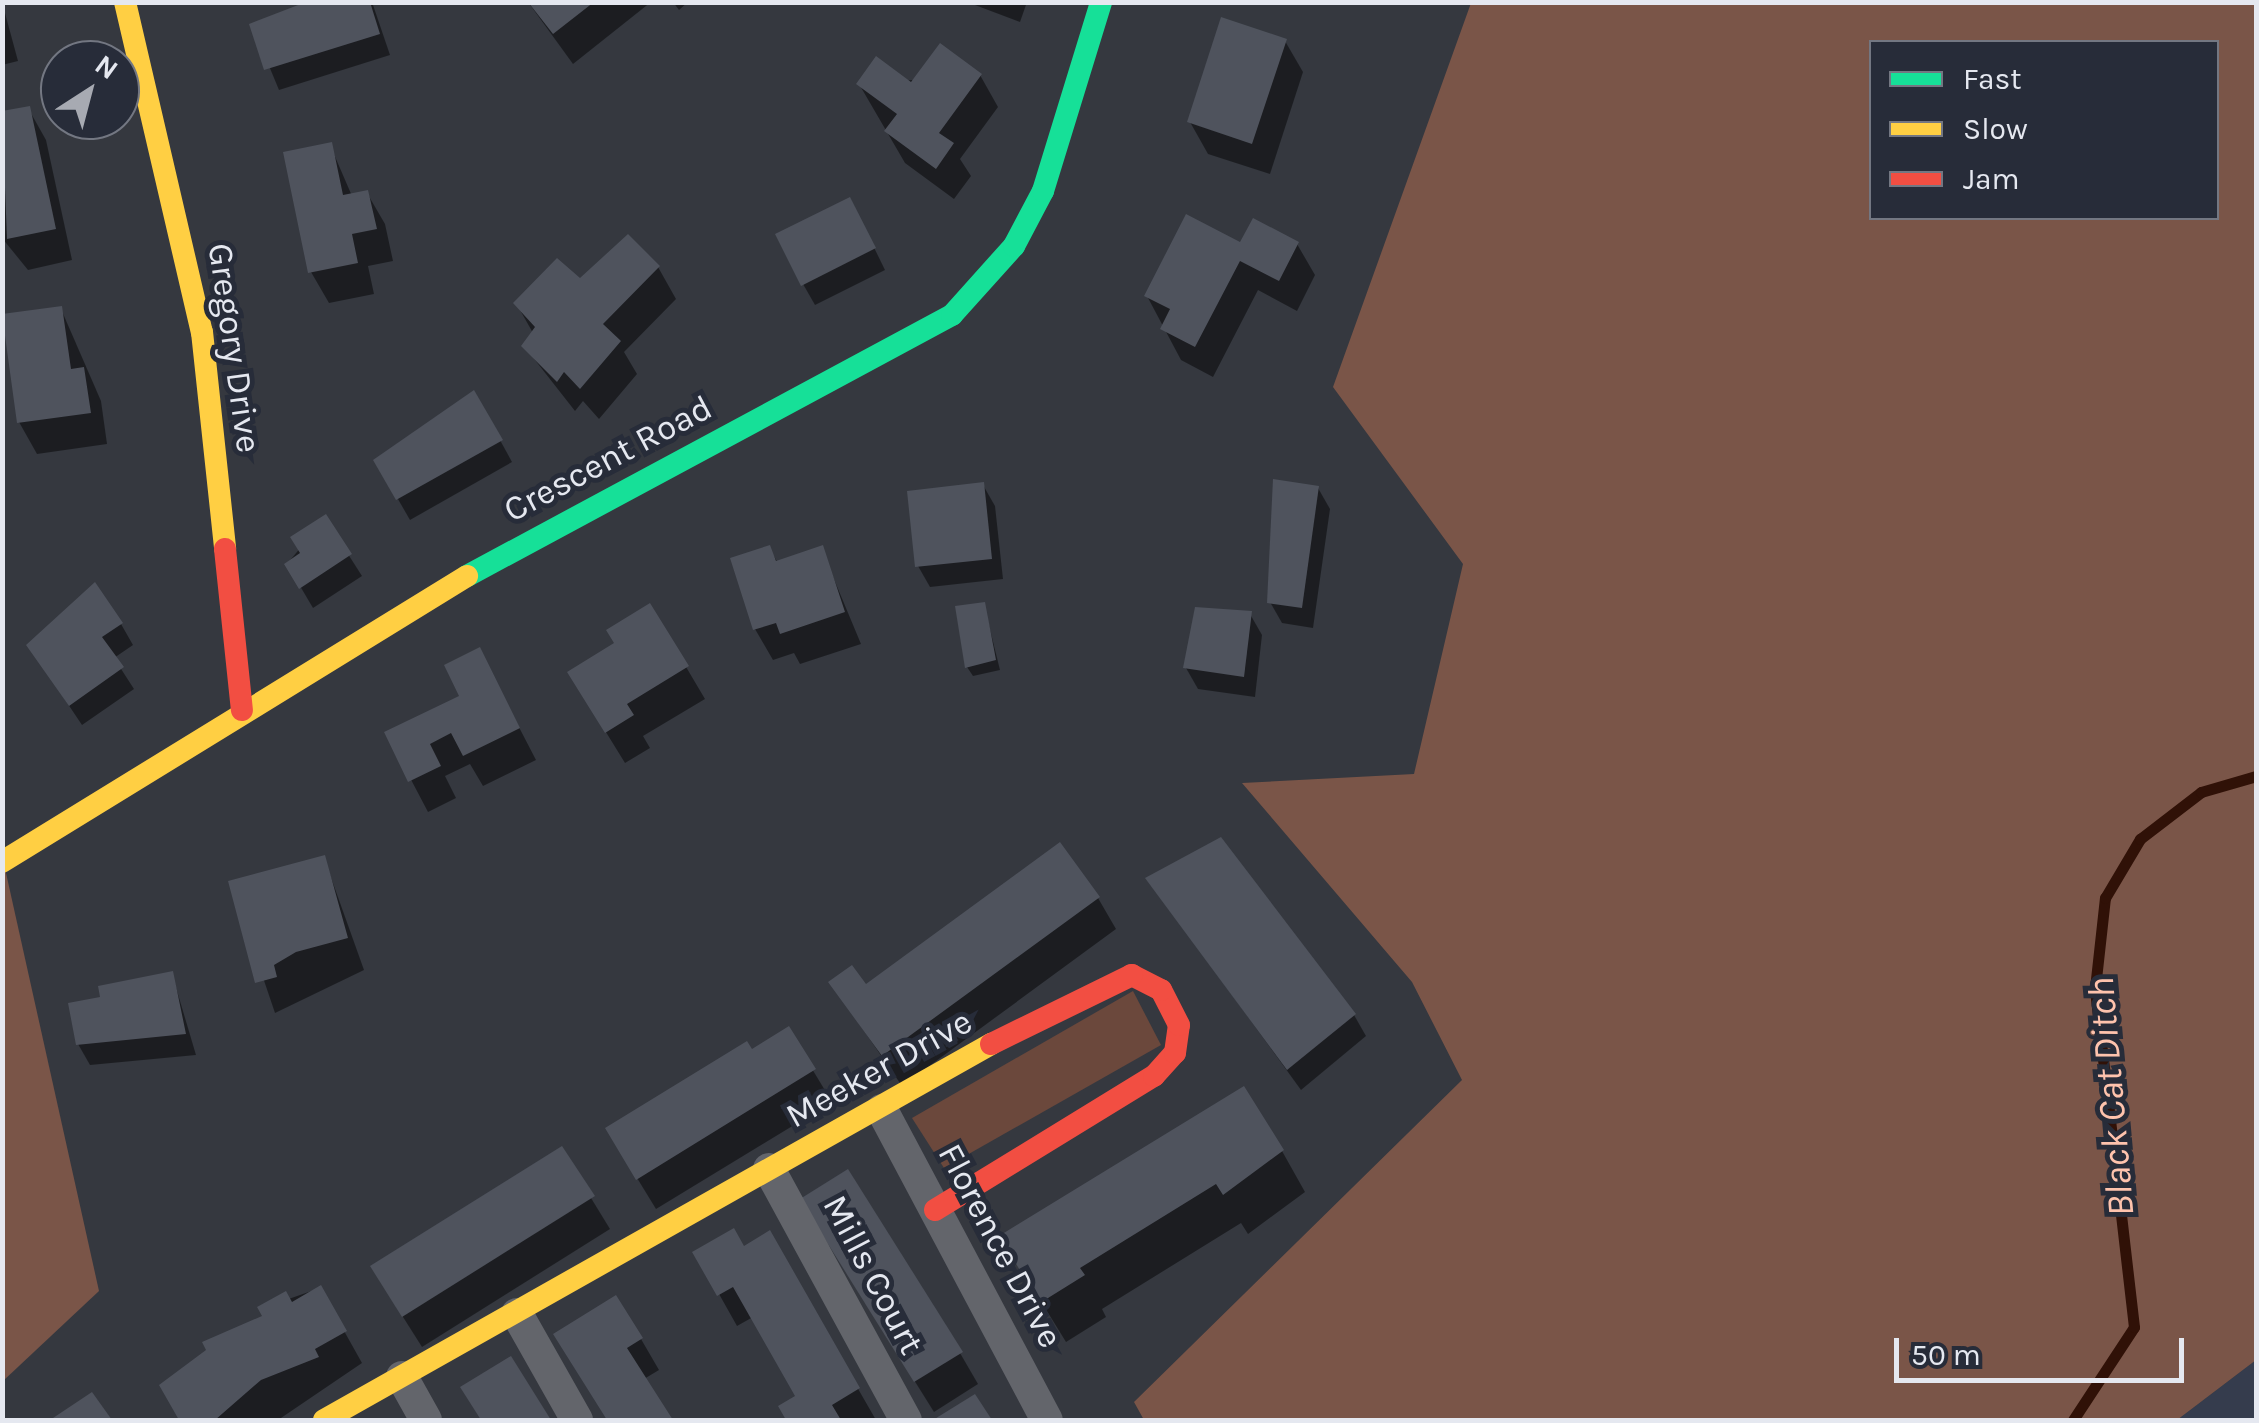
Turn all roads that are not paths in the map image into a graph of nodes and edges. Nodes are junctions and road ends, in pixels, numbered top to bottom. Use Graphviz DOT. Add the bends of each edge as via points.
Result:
graph roads {
  1 [pos="125,2"];
  2 [pos="1102,2"];
  3 [pos="242,710"];
  4 [pos="2,862"];
  5 [pos="882,1110"];
  6 [pos="769,1168"];
  7 [pos="935,1210"];
  8 [pos="518,1314"];
  9 [pos="402,1377"];
  10 [pos="324,1420"];
  11 [pos="426,1420"];
  12 [pos="576,1420"];
  13 [pos="906,1420"];
  14 [pos="1047,1420"];
  1 -- 3 [label="street, Gregory Drive" via="202,332"];
  2 -- 3 [label="street, Crescent Road" via="1044,191 1014,246 952,315 498,557"];
  3 -- 4 [label="street, Crescent Road"];
  5 -- 6 [label="street, Meeker Drive"];
  5 -- 7 [label="street, Florence Drive"];
  5 -- 7 [label="street, Meeker Drive" via="1102,982 1132,975 1161,990 1179,1025 1175,1053 1154,1076"];
  6 -- 8 [label="street, Meeker Drive"];
  6 -- 13 [label="street, Mills Court"];
  7 -- 14 [label="street, Florence Drive"];
  8 -- 9 [label="street, Meeker Drive"];
  8 -- 12 [label="street"];
  9 -- 10 [label="street, Meeker Drive"];
  9 -- 11 [label="street"];
}
